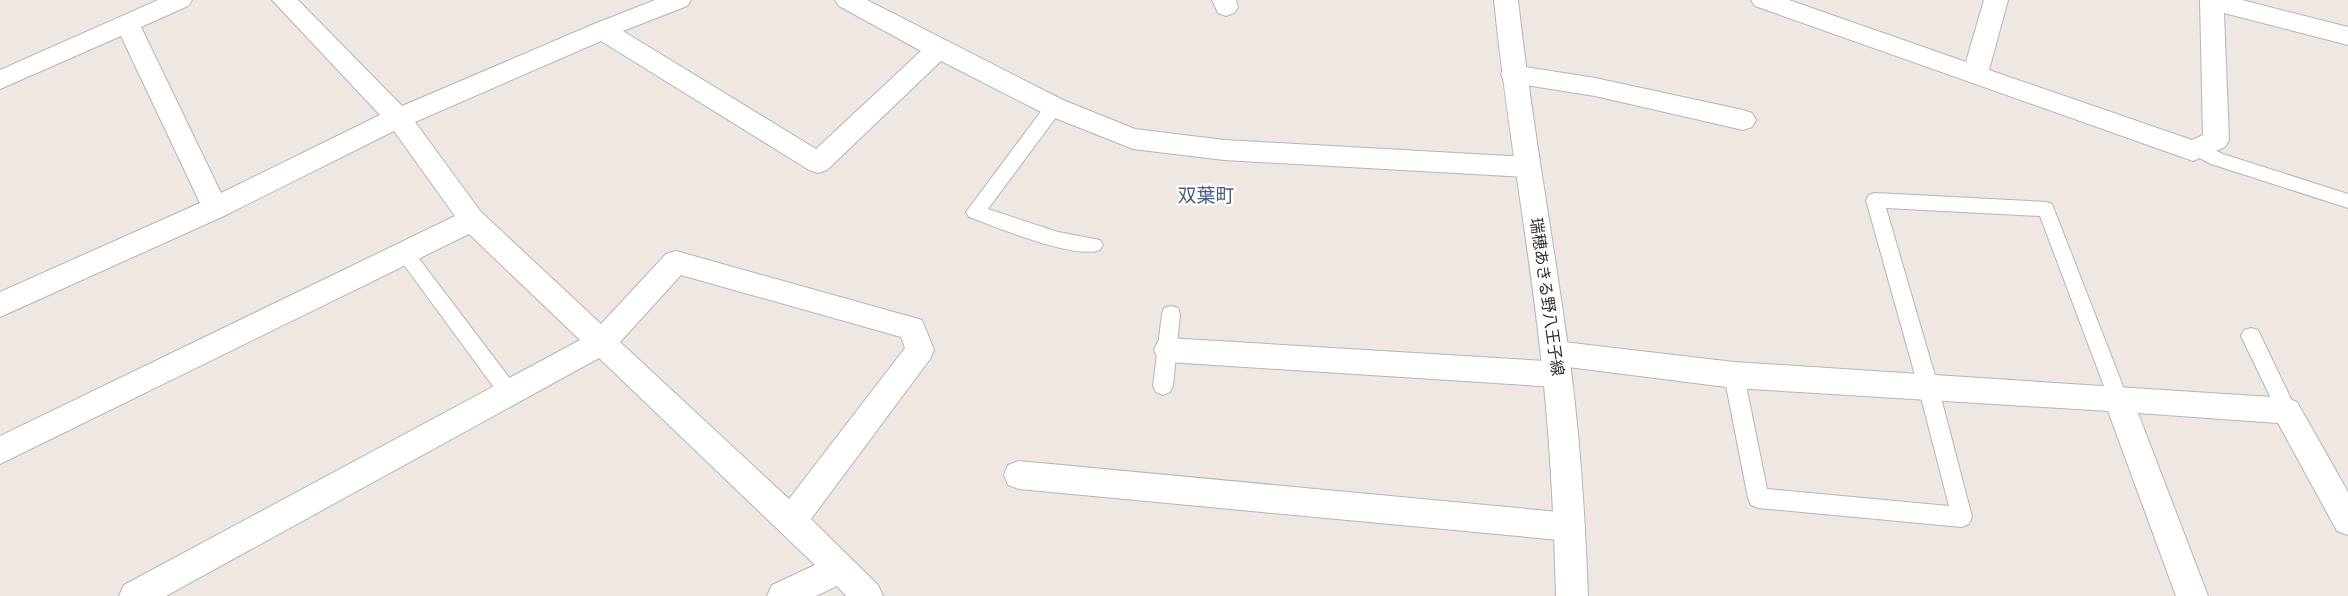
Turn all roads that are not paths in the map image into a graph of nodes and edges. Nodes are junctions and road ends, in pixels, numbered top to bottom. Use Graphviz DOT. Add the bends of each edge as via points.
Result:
graph roads {
  1 [pos="180,0"];
  2 [pos="284,0"];
  3 [pos="679,0"];
  4 [pos="847,0"];
  5 [pos="1506,0"];
  6 [pos="1763,0"];
  7 [pos="1996,0"];
  8 [pos="2212,0"];
  9 [pos="127,24"];
  10 [pos="602,30"];
  11 [pos="2348,36"];
  12 [pos="938,49"];
  13 [pos="1513,74"];
  14 [pos="1976,75"];
  15 [pos="0,80"];
  16 [pos="1054,107"];
  17 [pos="398,118"];
  18 [pos="1743,120"];
  19 [pos="2198,149"];
  20 [pos="1527,167"];
  21 [pos="2348,201"];
  22 [pos="215,208"];
  23 [pos="472,220"];
  24 [pos="1094,245"];
  25 [pos="405,253"];
  26 [pos="0,305"];
  27 [pos="1171,314"];
  28 [pos="2251,336"];
  29 [pos="602,342"];
  30 [pos="1168,350"];
  31 [pos="1556,363"];
  32 [pos="1734,375"];
  33 [pos="1163,386"];
  34 [pos="1928,386"];
  35 [pos="510,394"];
  36 [pos="2118,399"];
  37 [pos="2287,411"];
  38 [pos="0,451"];
  39 [pos="1019,475"];
  40 [pos="792,521"];
  41 [pos="2348,521"];
  42 [pos="1570,527"];
  43 [pos="841,568"];
  44 [pos="135,596"];
  45 [pos="783,596"];
  46 [pos="867,596"];
  47 [pos="1572,596"];
  48 [pos="2192,596"];
  1 -- 9 [label="street"];
  2 -- 17 [label="street"];
  3 -- 10 [label="street"];
  4 -- 12 [label="street"];
  5 -- 13 [label="street, 瑞穂あきる野八王子線"];
  6 -- 14 [label="street"];
  7 -- 14 [label="street"];
  8 -- 11 [label="street"];
  8 -- 19 [label="street" via="2216,140"];
  9 -- 15 [label="street"];
  9 -- 22 [label="street"];
  10 -- 12 [label="street" via="818,163"];
  10 -- 17 [label="street"];
  12 -- 16 [label="street"];
  13 -- 18 [label="street" via="1595,87"];
  13 -- 20 [label="street, 瑞穂あきる野八王子線"];
  14 -- 19 [label="street" via="2192,151"];
  16 -- 20 [label="street" via="1133,138 1224,150"];
  16 -- 24 [label="lane" via="975,212 1058,240"];
  17 -- 22 [label="street"];
  17 -- 23 [label="street"];
  19 -- 21 [label="lane" via="2217,159"];
  20 -- 31 [label="street, 瑞穂あきる野八王子線"];
  22 -- 26 [label="street"];
  23 -- 25 [label="street"];
  23 -- 29 [label="street"];
  25 -- 35 [label="lane"];
  25 -- 38 [label="street"];
  27 -- 30 [label="lane"];
  28 -- 37 [label="lane"];
  29 -- 35 [label="street"];
  29 -- 40 [label="street"];
  29 -- 40 [label="street" via="676,262 912,328 920,350"];
  30 -- 31 [label="street"];
  30 -- 33 [label="lane"];
  31 -- 32 [label="street"];
  31 -- 42 [label="street, 瑞穂あきる野八王子線"];
  32 -- 34 [label="street"];
  32 -- 34 [label="lane" via="1758,498 1962,517"];
  34 -- 36 [label="street"];
  34 -- 36 [label="lane" via="1875,200 2046,209"];
  35 -- 44 [label="street"];
  36 -- 37 [label="street"];
  36 -- 48 [label="street"];
  37 -- 41 [label="street"];
  39 -- 42 [label="street"];
  40 -- 43 [label="street"];
  42 -- 47 [label="street, 瑞穂あきる野八王子線"];
  43 -- 45 [label="street"];
  43 -- 46 [label="street"];
}
